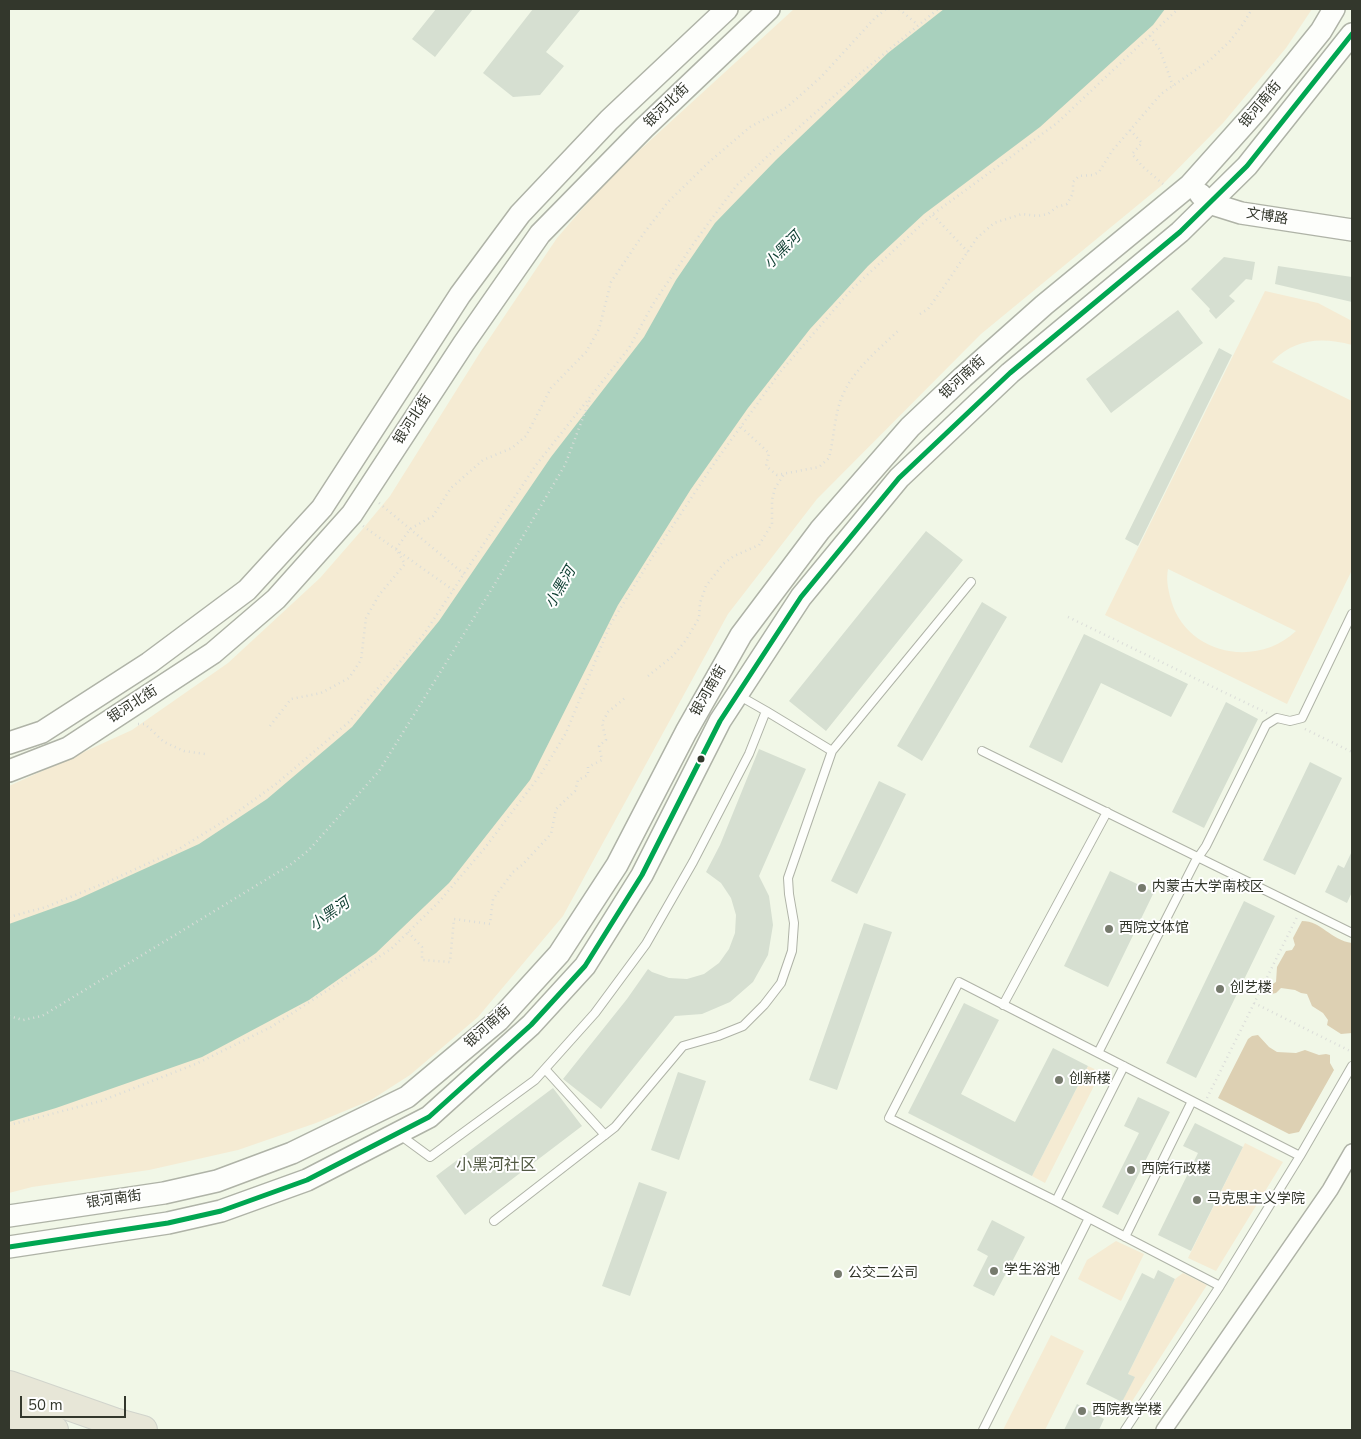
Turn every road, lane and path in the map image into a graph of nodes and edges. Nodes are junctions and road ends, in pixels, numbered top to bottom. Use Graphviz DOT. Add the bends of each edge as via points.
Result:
graph roads {
  1 [pos="727,9"];
  2 [pos="769,9"];
  3 [pos="886,9"];
  4 [pos="899,9"];
  5 [pos="1178,9"];
  6 [pos="1252,9"];
  7 [pos="1334,9"];
  8 [pos="935,10"];
  9 [pos="918,25"];
  10 [pos="1352,34"];
  11 [pos="1150,35"];
  12 [pos="1173,86"];
  13 [pos="1130,130"];
  14 [pos="1190,185"];
  15 [pos="1166,187"];
  16 [pos="1208,202"];
  17 [pos="933,214"];
  18 [pos="1352,230"];
  19 [pos="968,252"];
  20 [pos="920,314"];
  21 [pos="899,330"];
  22 [pos="592,395"];
  23 [pos="741,427"];
  24 [pos="785,473"];
  25 [pos="366,493"];
  26 [pos="350,516"];
  27 [pos="410,530"];
  28 [pos="396,549"];
  29 [pos="464,574"];
  30 [pos="971,582"];
  31 [pos="453,590"];
  32 [pos="1352,614"];
  33 [pos="1068,617"];
  34 [pos="648,676"];
  35 [pos="738,694"];
  36 [pos="625,698"];
  37 [pos="766,711"];
  38 [pos="1277,718"];
  39 [pos="1290,721"];
  40 [pos="135,724"];
  41 [pos="270,726"];
  42 [pos="9,743"];
  43 [pos="832,751"];
  44 [pos="982,751"];
  45 [pos="1352,752"];
  46 [pos="205,754"];
  47 [pos="9,771"];
  48 [pos="1107,812"];
  49 [pos="1198,857"];
  50 [pos="1302,908"];
  51 [pos="9,917"];
  52 [pos="408,932"];
  53 [pos="1352,933"];
  54 [pos="1254,1003"];
  55 [pos="1003,1005"];
  56 [pos="9,1016"];
  57 [pos="1352,1052"];
  58 [pos="1098,1053"];
  59 [pos="1124,1066"];
  60 [pos="1352,1066"];
  61 [pos="545,1069"];
  62 [pos="1192,1101"];
  63 [pos="1203,1106"];
  64 [pos="9,1125"];
  65 [pos="398,1133"];
  66 [pos="605,1135"];
  67 [pos="1352,1152"];
  68 [pos="1300,1156"];
  69 [pos="1056,1201"];
  70 [pos="9,1216"];
  71 [pos="1088,1218"];
  72 [pos="494,1221"];
  73 [pos="1125,1237"];
  74 [pos="9,1247"];
  75 [pos="1220,1286"];
  76 [pos="9,1385"];
  77 [pos="9,1414"];
  78 [pos="54,1430"];
  79 [pos="143,1430"];
  80 [pos="983,1430"];
  81 [pos="1125,1430"];
  82 [pos="1164,1430"];
  1 -- 42 [label="main road, 银河北街" via="609,120 520,214 460,295 322,508 247,590 149,663 50,727"];
  2 -- 25 [label="main road, 银河北街" via="644,128 540,234 464,342"];
  3 -- 27 [label="path" via="820,78 787,107 750,127 668,202 611,282 599,329 586,352 551,388 526,436 512,448 483,460 451,488 433,516"];
  4 -- 9 [label="path"];
  5 -- 11 [label="path"];
  6 -- 12 [label="path" via="1230,41 1210,60"];
  7 -- 14 [label="main road, 银河南街" via="1321,31 1258,109"];
  8 -- 9 [label="path"];
  9 -- 22 [label="path" via="737,185 653,304 629,348"];
  10 -- 16 [label="main road, 银河南街" via="1247,166"];
  11 -- 12 [label="path" via="1160,50"];
  11 -- 17 [label="path" via="1056,123"];
  12 -- 13 [label="path" via="1161,94"];
  13 -- 15 [label="path" via="1142,142 1132,154"];
  13 -- 19 [label="path" via="1099,172 1079,176 1073,182 1073,194 1067,204 1048,214 1022,214 994,223 977,238"];
  14 -- 16 [label="main road, 文博路"];
  14 -- 70 [label="main road, 银河南街" via="1044,305 910,427 820,530 741,635 617,865 558,954 500,1020 407,1097 292,1153 217,1181 164,1193"];
  16 -- 18 [label="main road, 文博路" via="1241,213"];
  16 -- 35 [label="main road, 银河南街" via="1180,232 1010,373 899,478 801,597"];
  17 -- 19 [label="path"];
  17 -- 23 [label="path" via="852,290 781,371"];
  19 -- 20 [label="path" via="928,309"];
  21 -- 24 [label="path" via="867,359 848,383 838,408 829,458 818,467"];
  22 -- 29 [label="path" via="536,465"];
  22 -- 56 [label="path" via="565,465 389,755 371,781 308,850 290,865 42,1016 24,1020"];
  23 -- 24 [label="path" via="769,453 766,466 777,475"];
  23 -- 52 [label="path" via="648,562 610,625 566,734 541,774 484,849 438,903"];
  24 -- 34 [label="path" via="775,488 772,524 759,545 723,564 706,586 699,618 686,640 673,656"];
  25 -- 26 [label="main road, 银河北街"];
  25 -- 27 [label="path"];
  26 -- 28 [label="path"];
  26 -- 47 [label="main road, 银河北街" via="276,599 213,653 68,748"];
  27 -- 28 [label="path"];
  27 -- 29 [label="path"];
  28 -- 31 [label="path"];
  28 -- 41 [label="path" via="405,564 366,618 361,660 349,678 321,693 291,700"];
  29 -- 31 [label="path"];
  30 -- 43 [label="lane"];
  31 -- 51 [label="path" via="424,634 348,722 276,784 179,848 46,907"];
  32 -- 39 [label="lane" via="1302,718"];
  33 -- 38 [label="path"];
  35 -- 37 [label="lane"];
  35 -- 65 [label="main road, 银河南街" via="720,721 642,875 585,966 531,1025 429,1118"];
  36 -- 52 [label="path" via="608,712 602,723 606,740 599,746 602,760 588,767 588,775 578,780 575,791 556,809 551,834 493,899 490,924 454,919 450,962 422,960 422,947"];
  37 -- 43 [label="lane"];
  37 -- 61 [label="lane" via="749,754 646,944 595,1013"];
  38 -- 39 [label="lane"];
  38 -- 49 [label="lane" via="1266,725"];
  39 -- 45 [label="path"];
  40 -- 46 [label="path" via="144,724 164,742 184,751"];
  43 -- 66 [label="lane" via="788,878 794,922 792,951 781,983 743,1026 683,1046"];
  44 -- 48 [label="lane"];
  48 -- 49 [label="lane"];
  48 -- 55 [label="lane"];
  49 -- 50 [label="lane"];
  49 -- 58 [label="lane"];
  50 -- 53 [label="lane"];
  50 -- 54 [label="path"];
  52 -- 64 [label="path" via="391,949 271,1027 198,1063 101,1101"];
  54 -- 57 [label="path"];
  54 -- 63 [label="path"];
  55 -- 58 [label="lane"];
  55 -- 69 [label="lane" via="959,982 889,1118"];
  58 -- 59 [label="lane"];
  59 -- 62 [label="lane"];
  59 -- 69 [label="lane"];
  60 -- 68 [label="lane"];
  61 -- 65 [label="lane" via="536,1080 430,1157"];
  61 -- 66 [label="lane"];
  62 -- 63 [label="lane"];
  62 -- 73 [label="lane"];
  63 -- 68 [label="lane"];
  65 -- 74 [label="main road, 银河南街" via="307,1180 221,1211 168,1223"];
  66 -- 72 [label="lane"];
  67 -- 82 [label="street" via="1330,1190"];
  68 -- 75 [label="lane"];
  69 -- 71 [label="lane"];
  71 -- 73 [label="lane"];
  71 -- 80 [label="lane"];
  73 -- 75 [label="lane"];
  75 -- 81 [label="lane"];
  76 -- 79 [label="highway"];
  77 -- 78 [label="highway"];
}
